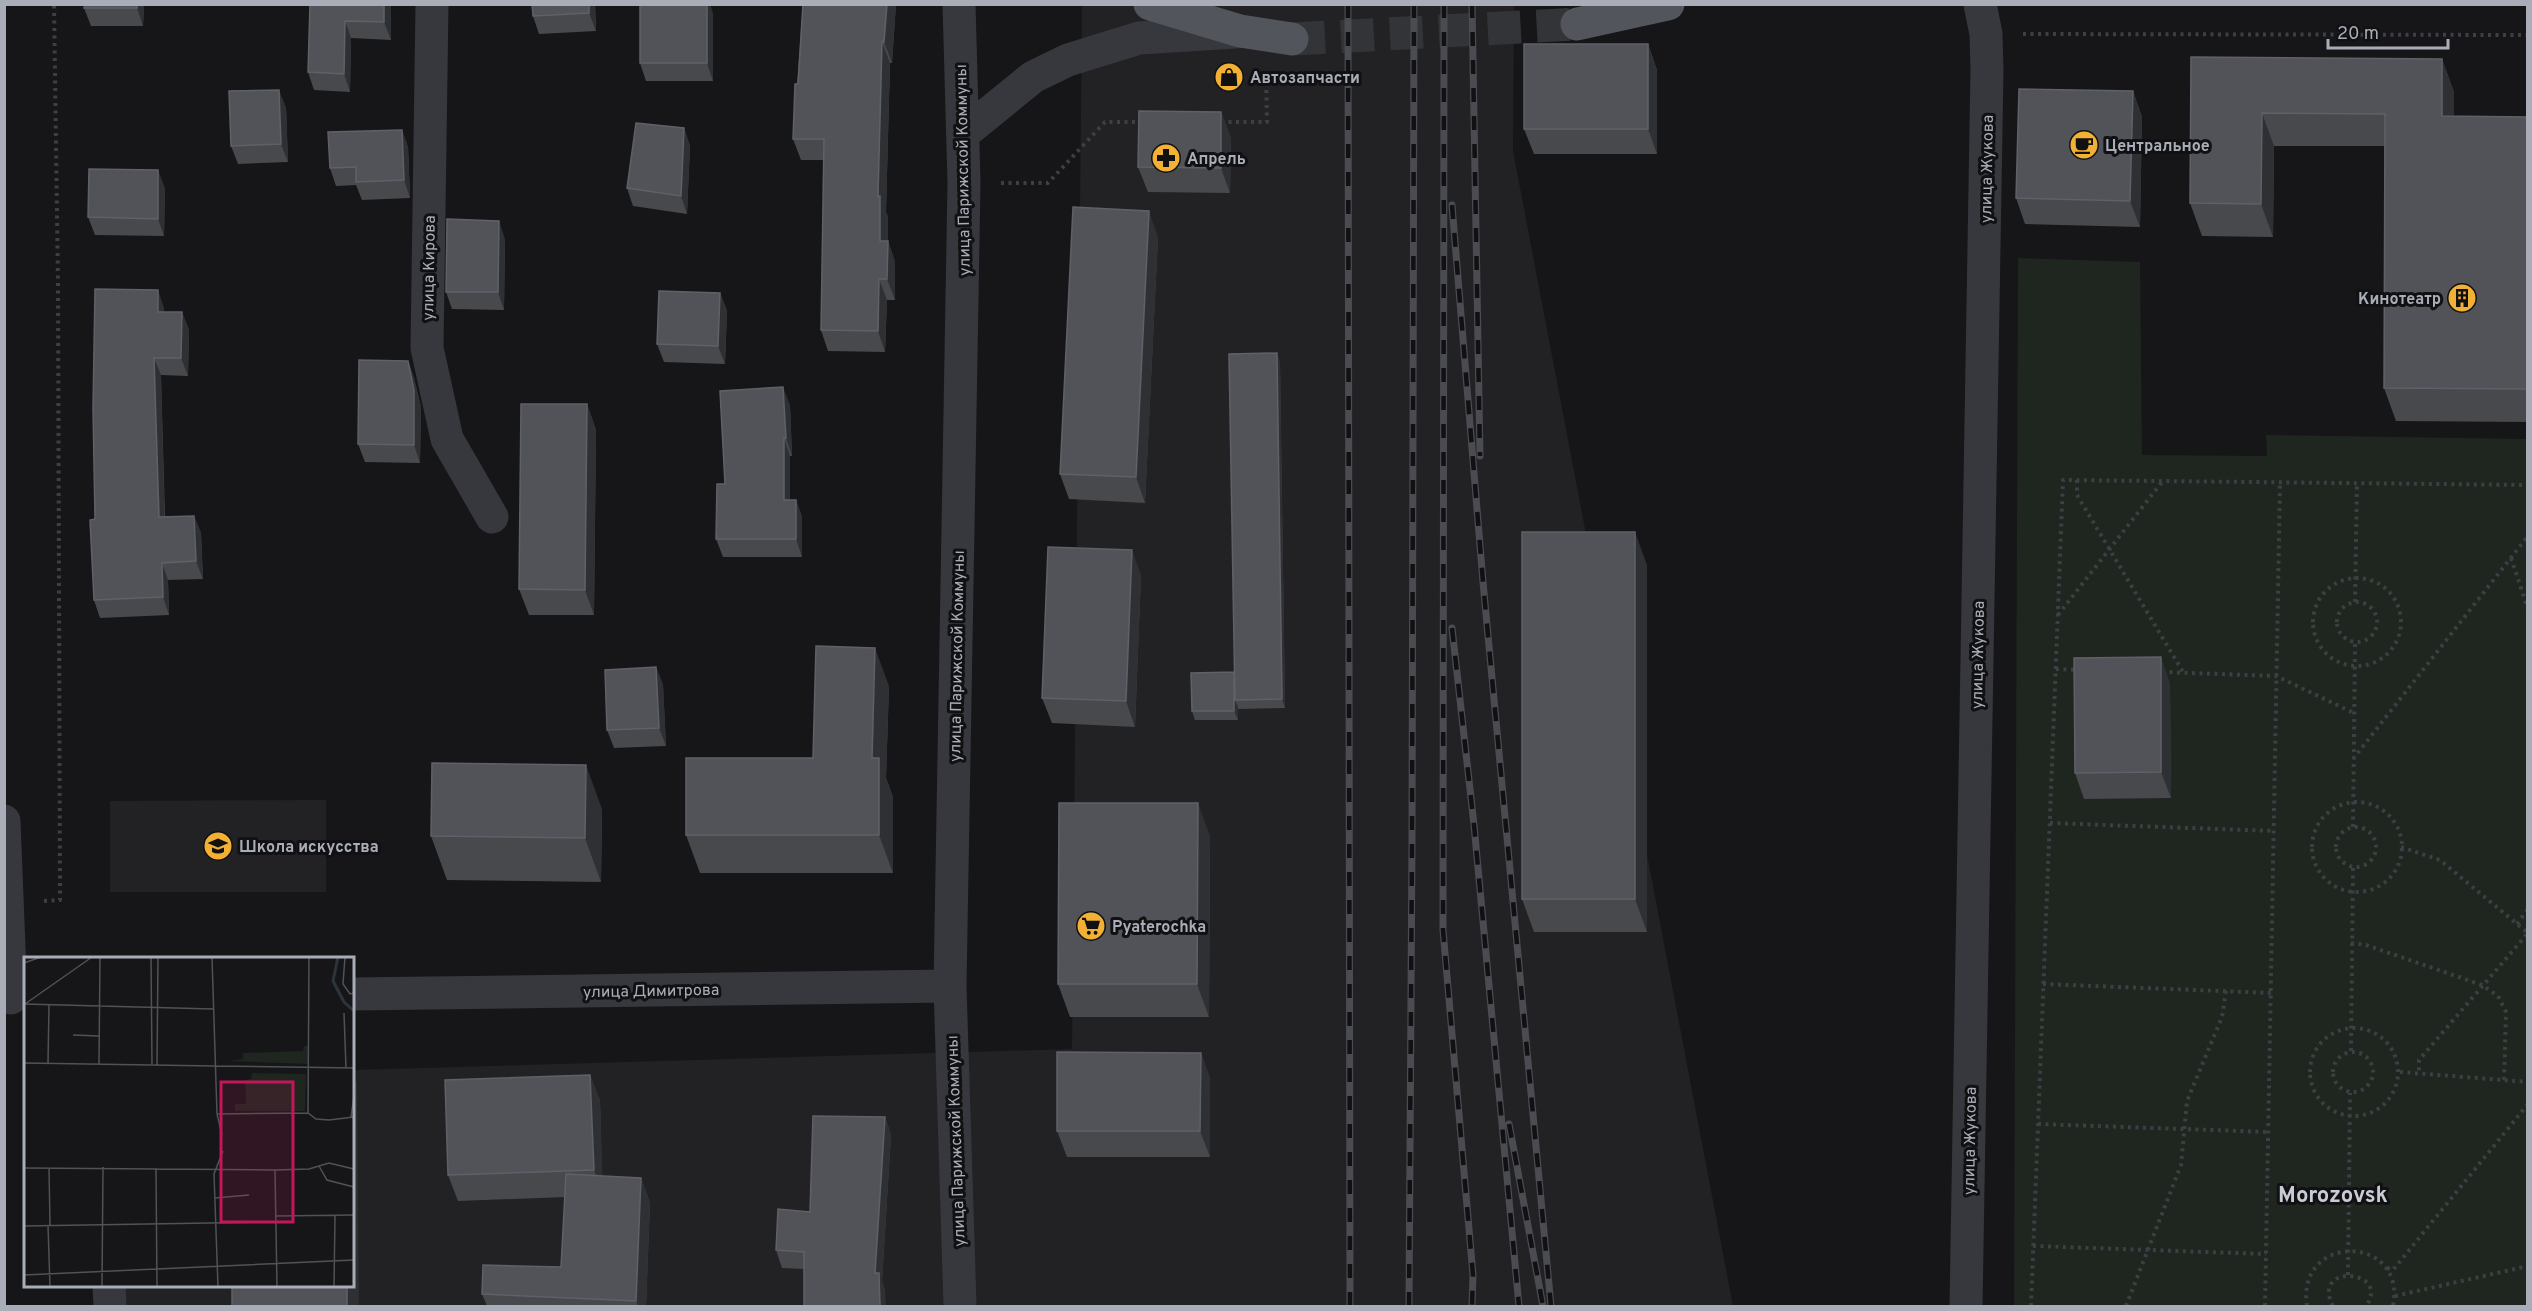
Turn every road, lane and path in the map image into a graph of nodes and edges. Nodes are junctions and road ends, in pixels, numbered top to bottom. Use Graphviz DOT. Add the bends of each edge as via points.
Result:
graph roads {
  1 [pos="54,4"];
  2 [pos="432,4"];
  3 [pos="959,4"];
  4 [pos="1150,4"];
  5 [pos="1668,4"];
  6 [pos="1983,19"];
  7 [pos="1577,24"];
  8 [pos="1240,31"];
  9 [pos="2528,35"];
  10 [pos="1292,39"];
  11 [pos="1151,122"];
  12 [pos="1220,122"];
  13 [pos="1267,122"];
  14 [pos="963,135"];
  15 [pos="964,183"];
  16 [pos="2077,480"];
  17 [pos="2162,481"];
  18 [pos="2280,483"];
  19 [pos="2357,483"];
  20 [pos="2528,485"];
  21 [pos="492,517"];
  22 [pos="2528,536"];
  23 [pos="2110,549"];
  24 [pos="2511,557"];
  25 [pos="2356,578"];
  26 [pos="2355,602"];
  27 [pos="2528,609"];
  28 [pos="2058,615"];
  29 [pos="2355,643"];
  30 [pos="2355,667"];
  31 [pos="2056,669"];
  32 [pos="2079,670"];
  33 [pos="2160,672"];
  34 [pos="2183,673"];
  35 [pos="2276,676"];
  36 [pos="2354,713"];
  37 [pos="2354,759"];
  38 [pos="2354,802"];
  39 [pos="4,821"];
  40 [pos="2050,824"];
  41 [pos="2353,826"];
  42 [pos="2274,831"];
  43 [pos="2401,847"];
  44 [pos="2353,867"];
  45 [pos="2352,892"];
  46 [pos="7,903"];
  47 [pos="2528,909"];
  48 [pos="2517,924"];
  49 [pos="2351,943"];
  50 [pos="2043,984"];
  51 [pos="950,986"];
  52 [pos="2482,986"];
  53 [pos="2226,991"];
  54 [pos="2271,993"];
  55 [pos="354,994"];
  56 [pos="14,998"];
  57 [pos="2351,1027"];
  58 [pos="2351,1052"];
  59 [pos="2399,1072"];
  60 [pos="2419,1074"];
  61 [pos="2504,1080"];
  62 [pos="2528,1082"];
  63 [pos="2350,1093"];
  64 [pos="2528,1104"];
  65 [pos="2349,1117"];
  66 [pos="2038,1124"];
  67 [pos="2184,1129"];
  68 [pos="2268,1132"];
  69 [pos="2033,1246"];
  70 [pos="2150,1250"];
  71 [pos="2348,1251"];
  72 [pos="2266,1254"];
  73 [pos="2528,1266"];
  74 [pos="2387,1268"];
  75 [pos="2348,1275"];
  76 [pos="109,1287"];
  77 [pos="2395,1296"];
  78 [pos="110,1306"];
  79 [pos="960,1306"];
  80 [pos="1966,1306"];
  81 [pos="2031,1306"];
  82 [pos="2126,1306"];
  83 [pos="2265,1306"];
  84 [pos="2307,1306"];
  85 [pos="2333,1306"];
  86 [pos="2366,1306"];
  87 [pos="2393,1306"];
  1 -- 46 [label="path" via="60,900"];
  2 -- 21 [label="street, улица Кирова" via="427,348 447,439"];
  3 -- 14 [label="street, улица Парижской Коммуны"];
  4 -- 8 [label="main road"];
  5 -- 7 [label="main road"];
  6 -- 9 [label="path"];
  6 -- 80 [label="street, улица Жукова" via="1988,70"];
  8 -- 10 [label="main road"];
  8 -- 14 [label="street" via="1138,38 1068,60 1033,77"];
  11 -- 15 [label="path" via="1105,122 1048,183"];
  12 -- 13 [label="path"];
  14 -- 15 [label="street, улица Парижской Коммуны"];
  15 -- 51 [label="street, улица Парижской Коммуны"];
  16 -- 17 [label="path"];
  16 -- 23 [label="path" via="2077,495"];
  16 -- 28 [label="path" via="2063,480"];
  17 -- 18 [label="path"];
  17 -- 23 [label="path"];
  18 -- 19 [label="path"];
  18 -- 35 [label="path"];
  19 -- 20 [label="path"];
  19 -- 25 [label="path"];
  22 -- 24 [label="path"];
  23 -- 28 [label="path"];
  23 -- 34 [label="path"];
  24 -- 27 [label="path"];
  24 -- 37 [label="path"];
  25 -- 26 [label="path"];
  25 -- 30 [label="path" via="2344,579 2322,595 2312,622 2320,648 2330,658"];
  25 -- 30 [label="path" via="2384,586 2400,609 2402,623 2393,650 2370,665"];
  26 -- 29 [label="path" via="2341,610 2337,622 2340,634"];
  26 -- 29 [label="path" via="2374,610 2377,629 2369,639"];
  28 -- 31 [label="path"];
  29 -- 30 [label="path"];
  30 -- 36 [label="path"];
  31 -- 32 [label="path"];
  31 -- 40 [label="path"];
  33 -- 34 [label="path"];
  34 -- 35 [label="path"];
  35 -- 36 [label="path"];
  35 -- 42 [label="path"];
  36 -- 37 [label="path"];
  37 -- 38 [label="path"];
  38 -- 41 [label="path"];
  38 -- 43 [label="path" via="2377,807 2387,814 2400,835"];
  38 -- 45 [label="path" via="2340,805 2324,816 2312,846 2319,871 2328,881"];
  39 -- 46 [label="street"];
  40 -- 42 [label="path"];
  40 -- 50 [label="path"];
  41 -- 44 [label="path" via="2340,834 2336,846 2340,858"];
  41 -- 44 [label="path" via="2369,831 2377,847 2368,864"];
  42 -- 54 [label="path"];
  43 -- 45 [label="path" via="2395,871 2387,880 2376,887"];
  43 -- 48 [label="path" via="2440,860"];
  44 -- 45 [label="path"];
  45 -- 49 [label="path"];
  46 -- 56 [label="street"];
  47 -- 48 [label="path"];
  48 -- 52 [label="path" via="2528,933"];
  49 -- 52 [label="path"];
  49 -- 57 [label="path"];
  50 -- 53 [label="path"];
  50 -- 66 [label="path"];
  51 -- 55 [label="street, улица Димитрова"];
  51 -- 79 [label="street, улица Парижской Коммуны"];
  52 -- 60 [label="path" via="2419,1060"];
  52 -- 61 [label="path" via="2498,996 2506,1012"];
  53 -- 54 [label="path"];
  53 -- 67 [label="path" via="2222,1017 2187,1101"];
  54 -- 68 [label="path"];
  57 -- 58 [label="path"];
  57 -- 59 [label="path" via="2365,1028 2390,1045"];
  57 -- 65 [label="path" via="2322,1041 2315,1050 2310,1071 2321,1102"];
  58 -- 63 [label="path" via="2337,1058 2332,1072 2337,1086"];
  58 -- 63 [label="path" via="2369,1059 2373,1072 2369,1085"];
  59 -- 60 [label="path"];
  59 -- 65 [label="path" via="2397,1087 2378,1110"];
  60 -- 61 [label="path"];
  61 -- 62 [label="path"];
  63 -- 65 [label="path"];
  64 -- 74 [label="path" via="2393,1270"];
  65 -- 71 [label="path"];
  66 -- 67 [label="path"];
  66 -- 69 [label="path"];
  67 -- 68 [label="path"];
  67 -- 70 [label="path" via="2181,1165"];
  68 -- 72 [label="path"];
  69 -- 70 [label="path"];
  69 -- 81 [label="path"];
  70 -- 72 [label="path"];
  70 -- 82 [label="path"];
  71 -- 74 [label="path" via="2363,1252"];
  71 -- 75 [label="path"];
  71 -- 84 [label="path" via="2327,1257 2312,1273"];
  72 -- 83 [label="path"];
  73 -- 77 [label="path"];
  74 -- 77 [label="path"];
  75 -- 85 [label="path" via="2332,1285 2329,1295"];
  75 -- 86 [label="path" via="2361,1278 2369,1288"];
  76 -- 78 [label="street"];
  77 -- 87 [label="path"];
}
